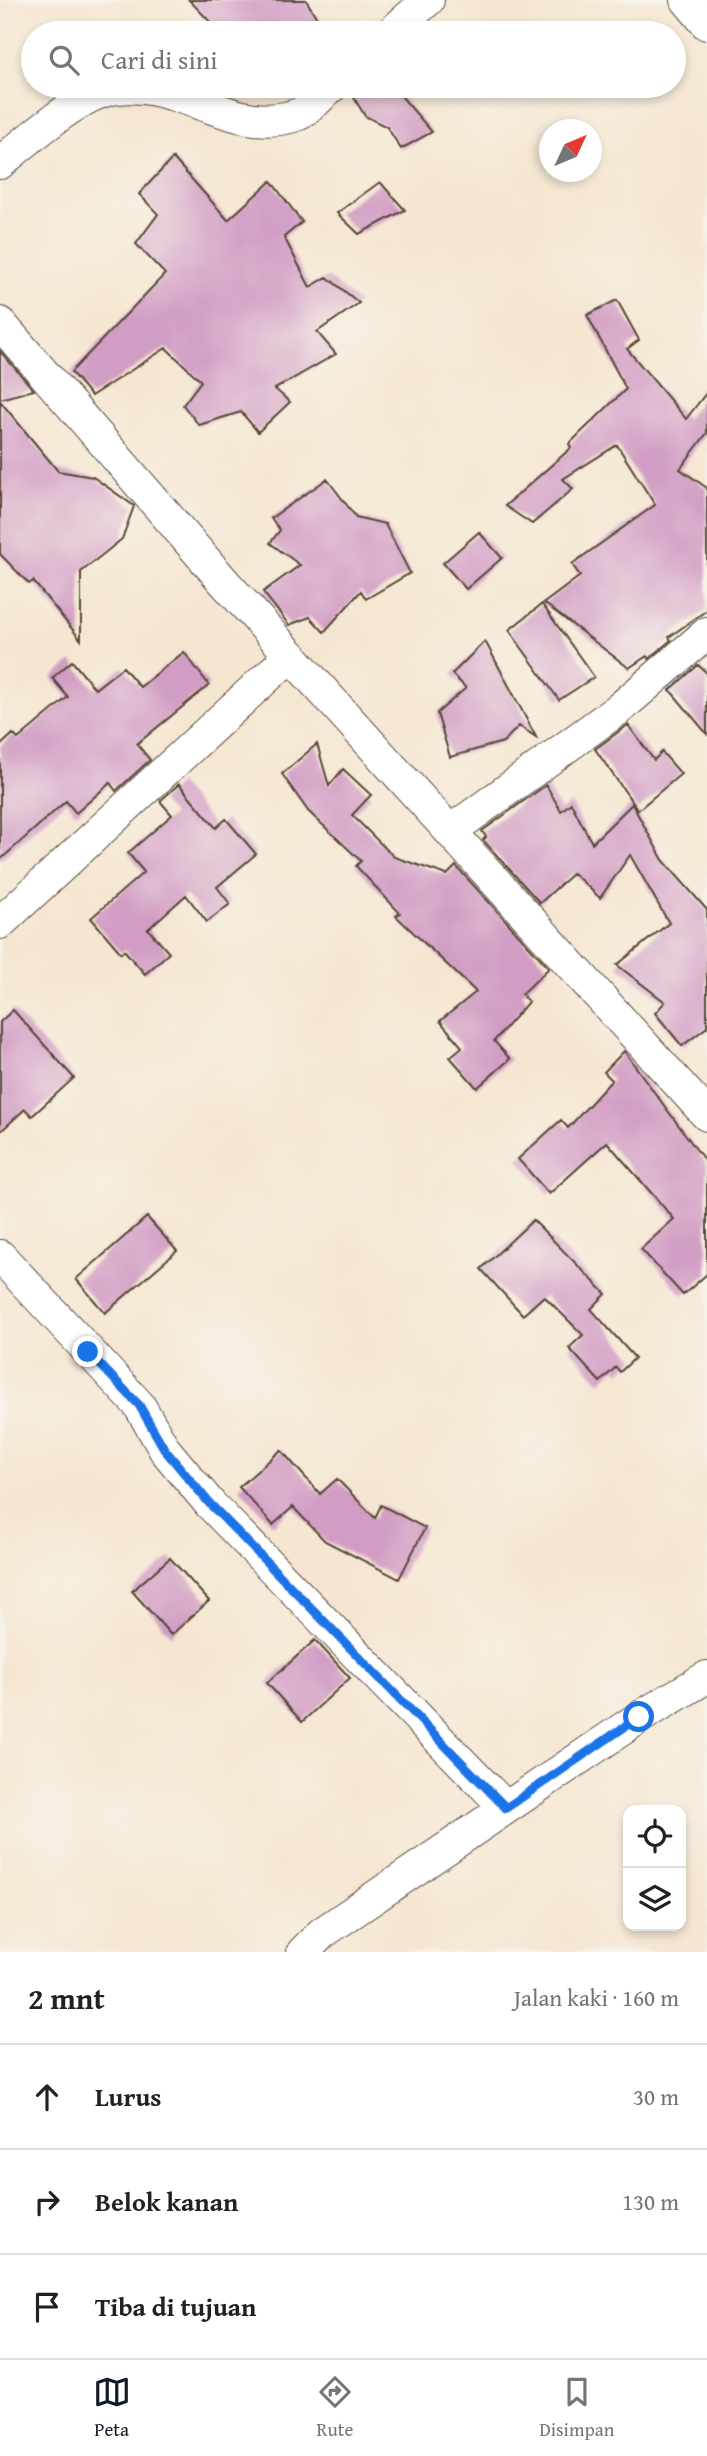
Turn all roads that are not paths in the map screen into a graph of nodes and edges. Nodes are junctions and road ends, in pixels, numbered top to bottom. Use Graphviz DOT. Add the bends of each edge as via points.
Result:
graph roads {
  1 [pos="428,0"];
  2 [pos="687,0"];
  3 [pos="404,21"];
  4 [pos="707,24"];
  5 [pos="91,98"];
  6 [pos="184,98"];
  7 [pos="318,98"];
  8 [pos="0,163"];
  9 [pos="0,323"];
  10 [pos="707,633"];
  11 [pos="291,654"];
  12 [pos="452,830"];
  13 [pos="0,923"];
  14 [pos="707,1115"];
  15 [pos="0,1256"];
  16 [pos="707,1677"];
  17 [pos="506,1808"];
  18 [pos="303,1952"];
  1 -- 3 [label="street"];
  2 -- 4 [label="street"];
  5 -- 8 [label="street" via="41,129"];
  6 -- 7 [label="street" via="256,121 300,113"];
  9 -- 11 [label="street"];
  10 -- 12 [label="street" via="620,708"];
  11 -- 12 [label="street"];
  11 -- 13 [label="street"];
  12 -- 14 [label="street"];
  15 -- 17 [label="street" via="139,1405 165,1450 210,1504"];
  16 -- 17 [label="street" via="639,1717"];
  17 -- 18 [label="street" via="322,1933"];
}
